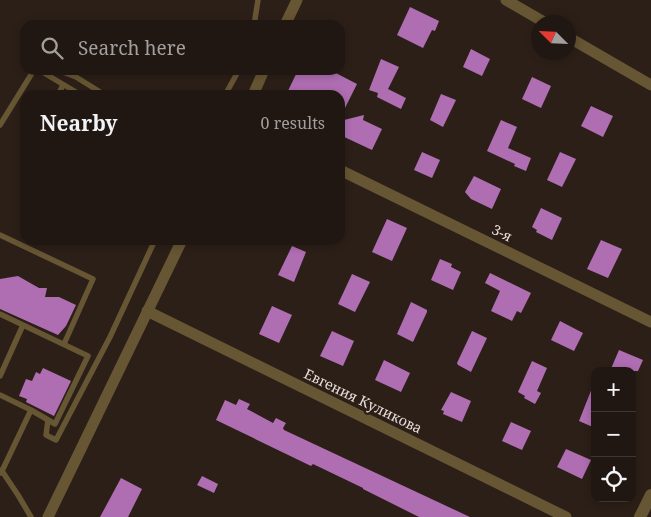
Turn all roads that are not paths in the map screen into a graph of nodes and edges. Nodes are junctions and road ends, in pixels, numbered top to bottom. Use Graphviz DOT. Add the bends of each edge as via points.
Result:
graph roads {
  1 [pos="258,0"];
  2 [pos="297,0"];
  3 [pos="506,0"];
  4 [pos="532,15"];
  5 [pos="255,20"];
  6 [pos="287,20"];
  7 [pos="576,42"];
  8 [pos="31,75"];
  9 [pos="47,75"];
  10 [pos="71,75"];
  11 [pos="236,75"];
  12 [pos="262,75"];
  13 [pos="63,85"];
  14 [pos="651,86"];
  15 [pos="22,90"];
  16 [pos="60,90"];
  17 [pos="72,90"];
  18 [pos="97,90"];
  19 [pos="228,90"];
  20 [pos="254,90"];
  21 [pos="20,93"];
  22 [pos="0,125"];
  23 [pos="345,172"];
  24 [pos="0,235"];
  25 [pos="20,244"];
  26 [pos="21,245"];
  27 [pos="153,245"];
  28 [pos="180,245"];
  29 [pos="147,311"];
  30 [pos="0,314"];
  31 [pos="651,322"];
  32 [pos="23,325"];
  33 [pos="64,344"];
  34 [pos="0,376"];
  35 [pos="0,395"];
  36 [pos="31,410"];
  37 [pos="48,420"];
  38 [pos="1,471"];
  39 [pos="651,495"];
  40 [pos="31,517"];
  41 [pos="48,517"];
  42 [pos="566,517"];
  43 [pos="640,517"];
  1 -- 5 [label="lane"];
  2 -- 6 [label="street"];
  3 -- 4 [label="street"];
  7 -- 14 [label="street"];
  8 -- 15 [label="lane"];
  9 -- 13 [label="lane"];
  10 -- 18 [label="lane"];
  11 -- 19 [label="lane"];
  12 -- 20 [label="street"];
  13 -- 16 [label="lane"];
  13 -- 17 [label="lane"];
  21 -- 22 [label="lane"];
  23 -- 31 [label="street, 3-я"];
  24 -- 25 [label="lane"];
  26 -- 33 [label="lane" via="93,279"];
  27 -- 37 [label="lane" via="56,440 46,435"];
  28 -- 29 [label="street"];
  29 -- 41 [label="street"];
  29 -- 42 [label="street, Евгения Куликова"];
  30 -- 32 [label="lane"];
  32 -- 33 [label="lane"];
  32 -- 34 [label="lane"];
  33 -- 37 [label="lane" via="88,356 55,424"];
  35 -- 36 [label="lane"];
  36 -- 37 [label="lane"];
  36 -- 38 [label="lane"];
  38 -- 40 [label="lane"];
  39 -- 43 [label="street"];
}
